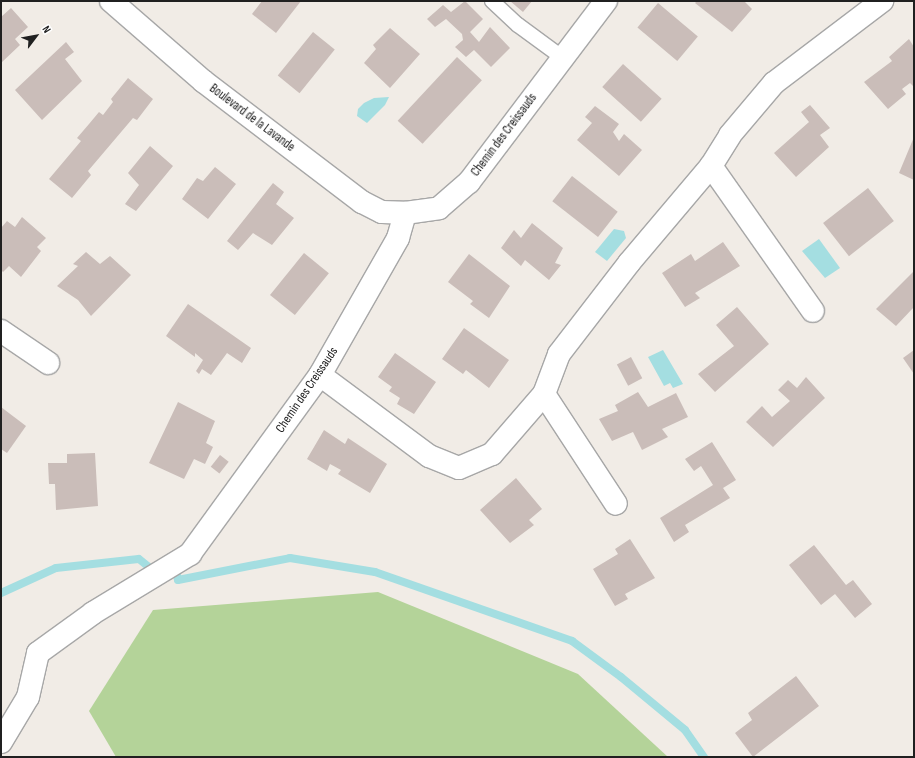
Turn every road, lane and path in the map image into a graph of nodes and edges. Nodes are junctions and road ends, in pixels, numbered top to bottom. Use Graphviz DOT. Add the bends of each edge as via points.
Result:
graph roads {
  1 [pos="111,1"];
  2 [pos="492,1"];
  3 [pos="606,1"];
  4 [pos="882,1"];
  5 [pos="563,58"];
  6 [pos="711,166"];
  7 [pos="404,213"];
  8 [pos="813,311"];
  9 [pos="1,331"];
  10 [pos="48,363"];
  11 [pos="320,375"];
  12 [pos="544,394"];
  13 [pos="616,504"];
  14 [pos="1,742"];
  1 -- 7 [label="street, Boulevard de la Lavande" via="203,81 362,202 382,212"];
  2 -- 5 [label="lane" via="518,25"];
  3 -- 5 [label="street, Chemin des Creissauds"];
  4 -- 6 [label="street" via="774,83 730,135"];
  5 -- 7 [label="street, Chemin des Creissauds" via="469,182 439,208"];
  6 -- 8 [label="street"];
  6 -- 12 [label="street" via="629,263 558,354"];
  7 -- 11 [label="street, Chemin des Creissauds" via="398,238"];
  9 -- 10 [label="street"];
  11 -- 12 [label="street" via="429,456 459,468 492,454"];
  11 -- 14 [label="street, Chemin des Creissauds" via="190,554 93,613 38,653 28,697"];
  12 -- 13 [label="street"];
}
